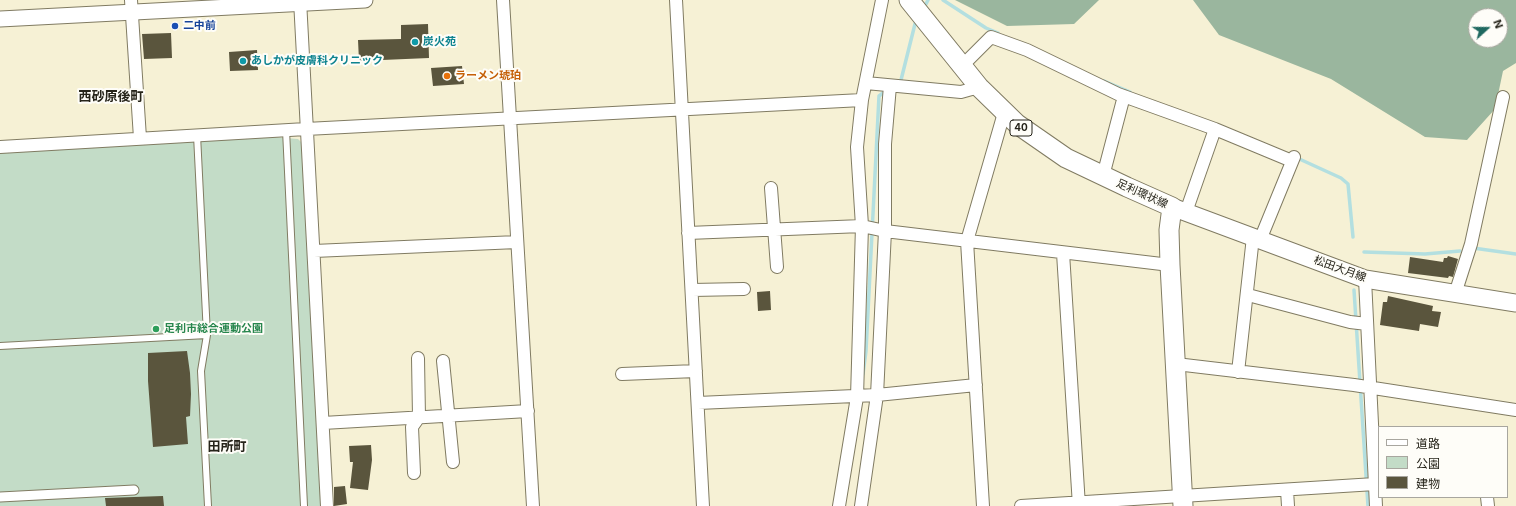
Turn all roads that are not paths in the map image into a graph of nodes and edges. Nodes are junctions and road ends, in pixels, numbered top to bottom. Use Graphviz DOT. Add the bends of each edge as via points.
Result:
graph roads {
  1 [pos="365,0"];
  2 [pos="503,0"];
  3 [pos="676,0"];
  4 [pos="882,0"];
  5 [pos="909,0"];
  6 [pos="300,2"];
  7 [pos="131,6"];
  8 [pos="0,19"];
  9 [pos="962,66"];
  10 [pos="866,83"];
  11 [pos="890,86"];
  12 [pos="979,87"];
  13 [pos="1124,96"];
  14 [pos="1503,97"];
  15 [pos="862,100"];
  16 [pos="682,109"];
  17 [pos="1004,113"];
  18 [pos="510,118"];
  19 [pos="306,129"];
  20 [pos="1215,129"];
  21 [pos="286,130"];
  22 [pos="197,135"];
  23 [pos="140,138"];
  24 [pos="0,147"];
  25 [pos="1103,176"];
  26 [pos="771,188"];
  27 [pos="1179,209"];
  28 [pos="862,226"];
  29 [pos="775,229"];
  30 [pos="885,231"];
  31 [pos="688,233"];
  32 [pos="1257,238"];
  33 [pos="967,241"];
  34 [pos="518,242"];
  35 [pos="314,251"];
  36 [pos="1063,253"];
  37 [pos="1170,265"];
  38 [pos="777,267"];
  39 [pos="1365,279"];
  40 [pos="744,289"];
  41 [pos="692,290"];
  42 [pos="1455,294"];
  43 [pos="1248,295"];
  44 [pos="1516,302"];
  45 [pos="1359,324"];
  46 [pos="207,335"];
  47 [pos="0,346"];
  48 [pos="418,358"];
  49 [pos="443,361"];
  50 [pos="1176,364"];
  51 [pos="696,371"];
  52 [pos="1238,372"];
  53 [pos="622,374"];
  54 [pos="976,385"];
  55 [pos="1363,388"];
  56 [pos="877,395"];
  57 [pos="857,397"];
  58 [pos="698,403"];
  59 [pos="1516,410"];
  60 [pos="528,411"];
  61 [pos="448,416"];
  62 [pos="419,418"];
  63 [pos="323,423"];
  64 [pos="453,462"];
  65 [pos="414,473"];
  66 [pos="1369,484"];
  67 [pos="134,490"];
  68 [pos="1287,490"];
  69 [pos="0,498"];
  70 [pos="1183,501"];
  71 [pos="1079,504"];
  72 [pos="208,506"];
  73 [pos="304,506"];
  74 [pos="327,506"];
  75 [pos="533,506"];
  76 [pos="703,506"];
  77 [pos="839,506"];
  78 [pos="861,506"];
  79 [pos="983,506"];
  80 [pos="1021,506"];
  81 [pos="1288,506"];
  82 [pos="1376,506"];
  1 -- 6 [label="street"];
  2 -- 18 [label="street"];
  3 -- 16 [label="street"];
  4 -- 10 [label="street"];
  5 -- 9 [label="main road, 足利環状線 / 40"];
  6 -- 7 [label="street"];
  6 -- 19 [label="street"];
  7 -- 8 [label="street"];
  7 -- 23 [label="street"];
  9 -- 12 [label="main road, 足利環状線 / 40"];
  9 -- 13 [label="street" via="992,37 1027,50"];
  10 -- 11 [label="street"];
  10 -- 15 [label="street"];
  11 -- 12 [label="street" via="961,92"];
  11 -- 30 [label="street" via="885,144"];
  12 -- 17 [label="main road, 足利環状線 / 40"];
  13 -- 20 [label="street"];
  13 -- 25 [label="street"];
  14 -- 42 [label="street" via="1471,244"];
  15 -- 16 [label="street"];
  15 -- 28 [label="street" via="857,147"];
  16 -- 18 [label="street"];
  16 -- 31 [label="street"];
  17 -- 25 [label="main road, 足利環状線 / 40" via="1030,135"];
  17 -- 33 [label="street"];
  18 -- 19 [label="street"];
  18 -- 34 [label="street"];
  19 -- 21 [label="street"];
  19 -- 35 [label="street"];
  20 -- 27 [label="street"];
  20 -- 32 [label="street" via="1293,159"];
  21 -- 22 [label="street"];
  21 -- 73 [label="lane"];
  22 -- 23 [label="street"];
  22 -- 46 [label="lane"];
  23 -- 24 [label="street"];
  25 -- 27 [label="main road, 足利環状線 / 40"];
  26 -- 29 [label="street"];
  27 -- 32 [label="main road, 松田大月線"];
  27 -- 37 [label="main road, 足利環状線" via="1169,230"];
  28 -- 29 [label="street"];
  28 -- 30 [label="street"];
  28 -- 57 [label="street"];
  29 -- 31 [label="street"];
  29 -- 38 [label="street"];
  30 -- 33 [label="street"];
  30 -- 56 [label="street"];
  31 -- 41 [label="street"];
  32 -- 39 [label="main road, 松田大月線"];
  32 -- 43 [label="street"];
  33 -- 36 [label="street"];
  33 -- 54 [label="street"];
  34 -- 35 [label="street"];
  34 -- 60 [label="street"];
  35 -- 63 [label="street"];
  36 -- 37 [label="street"];
  36 -- 71 [label="street"];
  37 -- 50 [label="main road, 足利環状線"];
  39 -- 42 [label="main road, 松田大月線"];
  39 -- 45 [label="street"];
  40 -- 41 [label="street"];
  41 -- 51 [label="street"];
  42 -- 44 [label="main road, 松田大月線"];
  43 -- 45 [label="street"];
  43 -- 52 [label="street"];
  45 -- 55 [label="street"];
  46 -- 47 [label="lane"];
  46 -- 72 [label="lane" via="201,371"];
  48 -- 62 [label="street"];
  49 -- 61 [label="street"];
  50 -- 52 [label="street"];
  50 -- 70 [label="main road, 足利環状線"];
  51 -- 53 [label="street"];
  51 -- 58 [label="street"];
  52 -- 55 [label="street"];
  54 -- 56 [label="street"];
  54 -- 79 [label="street"];
  55 -- 59 [label="street"];
  55 -- 66 [label="street"];
  56 -- 57 [label="street"];
  56 -- 78 [label="street"];
  57 -- 58 [label="street"];
  57 -- 77 [label="street"];
  58 -- 76 [label="street"];
  60 -- 61 [label="street"];
  60 -- 75 [label="street"];
  61 -- 62 [label="street"];
  61 -- 64 [label="street"];
  62 -- 63 [label="street"];
  62 -- 65 [label="street" via="412,427"];
  63 -- 74 [label="street"];
  66 -- 68 [label="street"];
  66 -- 82 [label="street"];
  67 -- 69 [label="street"];
  68 -- 70 [label="street"];
  68 -- 81 [label="street"];
  70 -- 71 [label="street"];
  71 -- 80 [label="street"];
}
